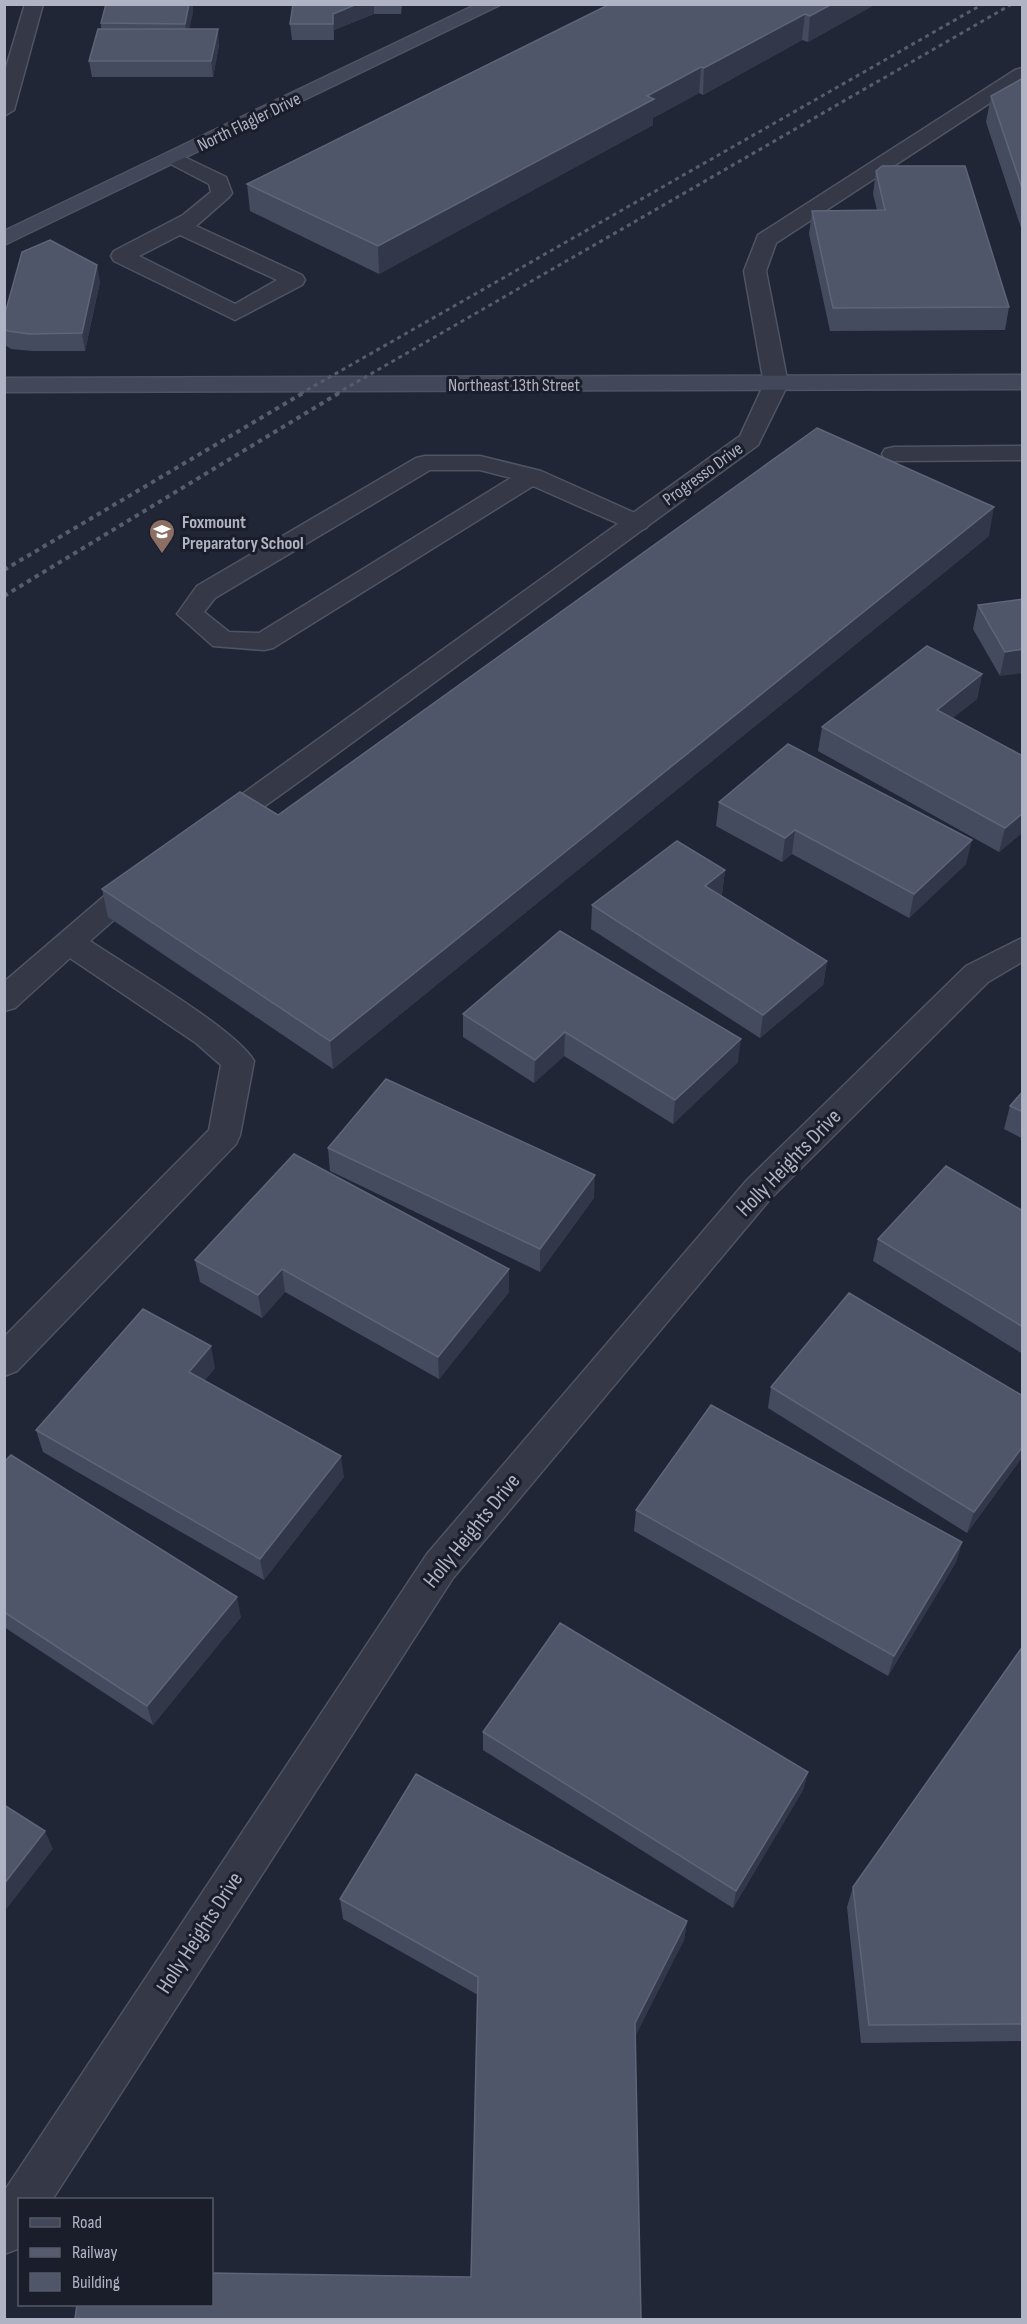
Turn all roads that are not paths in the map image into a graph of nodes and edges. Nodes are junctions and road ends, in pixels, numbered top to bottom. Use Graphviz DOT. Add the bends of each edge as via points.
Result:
graph roads {
  1 [pos="34,4"];
  2 [pos="493,4"];
  3 [pos="1023,74"];
  4 [pos="4,110"];
  5 [pos="174,158"];
  6 [pos="177,225"];
  7 [pos="4,239"];
  8 [pos="1023,382"];
  9 [pos="776,384"];
  10 [pos="4,386"];
  11 [pos="1023,453"];
  12 [pos="894,454"];
  13 [pos="532,476"];
  14 [pos="637,523"];
  15 [pos="191,845"];
  16 [pos="161,866"];
  17 [pos="69,942"];
  18 [pos="1023,949"];
  19 [pos="4,1000"];
  20 [pos="4,1360"];
  21 [pos="26,2198"];
  22 [pos="18,2211"];
  23 [pos="4,2231"];
  1 -- 4 [label="street"];
  2 -- 5 [label="street, North Flagler Drive"];
  3 -- 9 [label="street" via="766,240 755,271"];
  5 -- 6 [label="street" via="219,181 222,193 214,205"];
  5 -- 7 [label="street, North Flagler Drive"];
  6 -- 6 [label="street" via="122,256 235,313 294,280"];
  8 -- 9 [label="street, Northeast 13th Street"];
  9 -- 10 [label="street, Northeast 13th Street"];
  9 -- 14 [label="street, Progresso Drive" via="750,440"];
  11 -- 12 [label="street"];
  13 -- 13 [label="street" via="480,463 425,464 206,592 190,614 222,640 264,642"];
  13 -- 14 [label="street"];
  14 -- 15 [label="street, Progresso Drive"];
  16 -- 17 [label="street"];
  17 -- 19 [label="street"];
  17 -- 20 [label="street" via="207,1035 238,1061 224,1135"];
  18 -- 21 [label="street, Holly Heights Drive" via="977,974 759,1189 440,1566"];
  22 -- 23 [label="street"];
}
